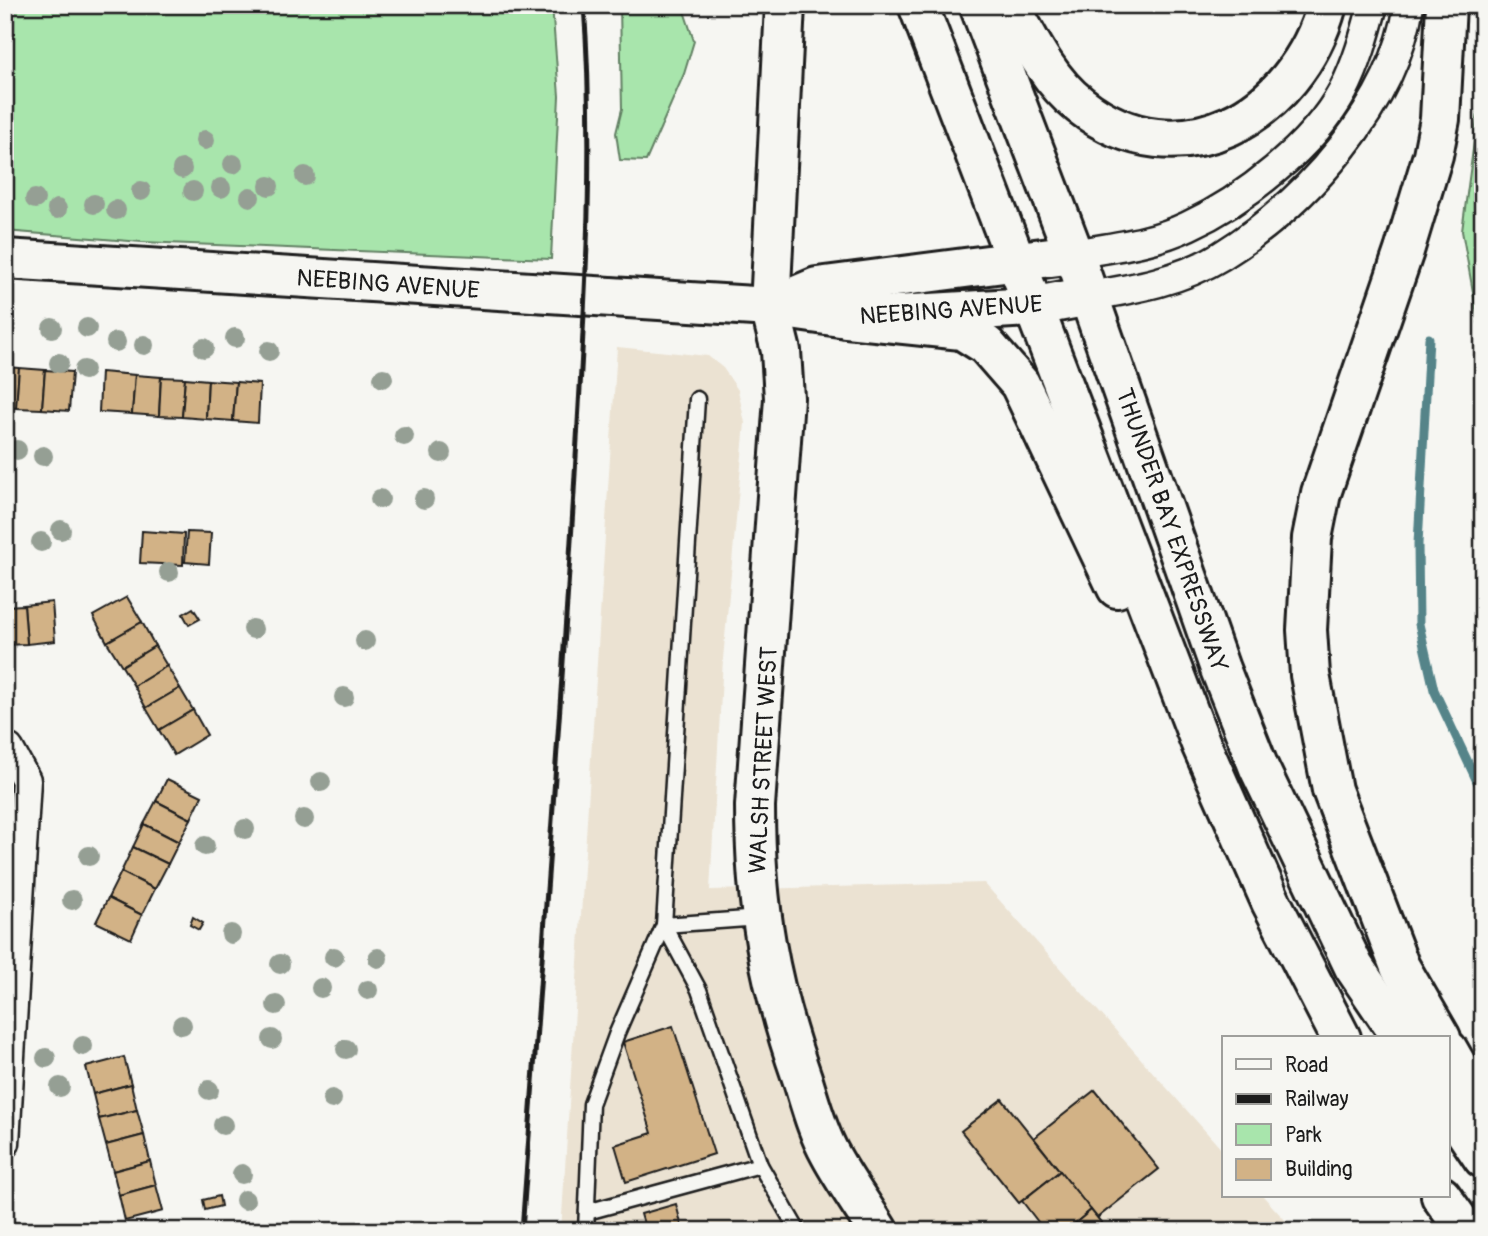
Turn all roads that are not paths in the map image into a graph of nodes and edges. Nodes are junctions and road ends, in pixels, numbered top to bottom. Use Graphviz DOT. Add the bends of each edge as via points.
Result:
graph roads {
  1 [pos="785,5"];
  2 [pos="918,5"];
  3 [pos="979,5"];
  4 [pos="1010,5"];
  5 [pos="1327,5"];
  6 [pos="1373,5"];
  7 [pos="1409,5"];
  8 [pos="1446,5"];
  9 [pos="1074,254"];
  10 [pos="5,259"];
  11 [pos="1015,260"];
  12 [pos="1089,296"];
  13 [pos="770,307"];
  14 [pos="1031,307"];
  15 [pos="847,318"];
  16 [pos="697,399"];
  17 [pos="1201,744"];
  18 [pos="5,749"];
  19 [pos="760,918"];
  20 [pos="664,925"];
  21 [pos="1340,1036"];
  22 [pos="1401,1036"];
  23 [pos="1440,1036"];
  24 [pos="1450,1053"];
  25 [pos="1450,1109"];
  26 [pos="1483,1111"];
  27 [pos="5,1143"];
  28 [pos="1483,1158"];
  29 [pos="760,1165"];
  30 [pos="1442,1198"];
  31 [pos="587,1212"];
  32 [pos="586,1231"];
  33 [pos="798,1231"];
  34 [pos="878,1231"];
  35 [pos="1466,1231"];
  1 -- 13 [label="main road, WALSH STREET WEST"];
  2 -- 11 [label="main road, THUNDER BAY EXPRESSWAY"];
  3 -- 9 [label="main road, THUNDER BAY EXPRESSWAY"];
  4 -- 5 [label="main road" via="1063,90 1082,107 1130,131 1160,138 1215,132 1248,118 1280,93 1306,53"];
  6 -- 9 [label="street" via="1359,55 1342,92 1277,168 1187,227 1144,241"];
  7 -- 12 [label="street" via="1390,68 1357,128 1290,203 1220,256 1139,288"];
  8 -- 23 [label="main road" via="1440,119 1433,155 1321,493 1312,538 1307,630 1310,675 1332,790 1400,967"];
  9 -- 11 [label="main road, NEEBING AVENUE"];
  9 -- 12 [label="main road, THUNDER BAY EXPRESSWAY"];
  10 -- 13 [label="main road, NEEBING AVENUE"];
  11 -- 13 [label="main road, NEEBING AVENUE" via="817,287"];
  11 -- 14 [label="main road, THUNDER BAY EXPRESSWAY"];
  12 -- 14 [label="main road, NEEBING AVENUE"];
  12 -- 22 [label="main road, THUNDER BAY EXPRESSWAY" via="1259,768 1354,967"];
  13 -- 15 [label="main road, NEEBING AVENUE"];
  13 -- 19 [label="main road, WALSH STREET WEST" via="781,351 784,398 757,783 755,870"];
  14 -- 15 [label="main road, NEEBING AVENUE"];
  14 -- 17 [label="main road, THUNDER BAY EXPRESSWAY"];
  15 -- 17 [label="main road" via="962,330 1006,365 1020,384 1101,558"];
  16 -- 20 [label="lane"];
  17 -- 21 [label="main road, THUNDER BAY EXPRESSWAY" via="1271,901"];
  18 -- 27 [label="street" via="26,780"];
  19 -- 20 [label="lane"];
  19 -- 34 [label="main road, WALSH STREET WEST" via="790,1044 829,1152"];
  20 -- 29 [label="lane" via="699,990"];
  20 -- 31 [label="lane" via="591,1104"];
  24 -- 26 [label="main road"];
  25 -- 28 [label="main road"];
  29 -- 31 [label="lane"];
  29 -- 33 [label="lane"];
  30 -- 35 [label="main road"];
  31 -- 32 [label="lane"];
}
